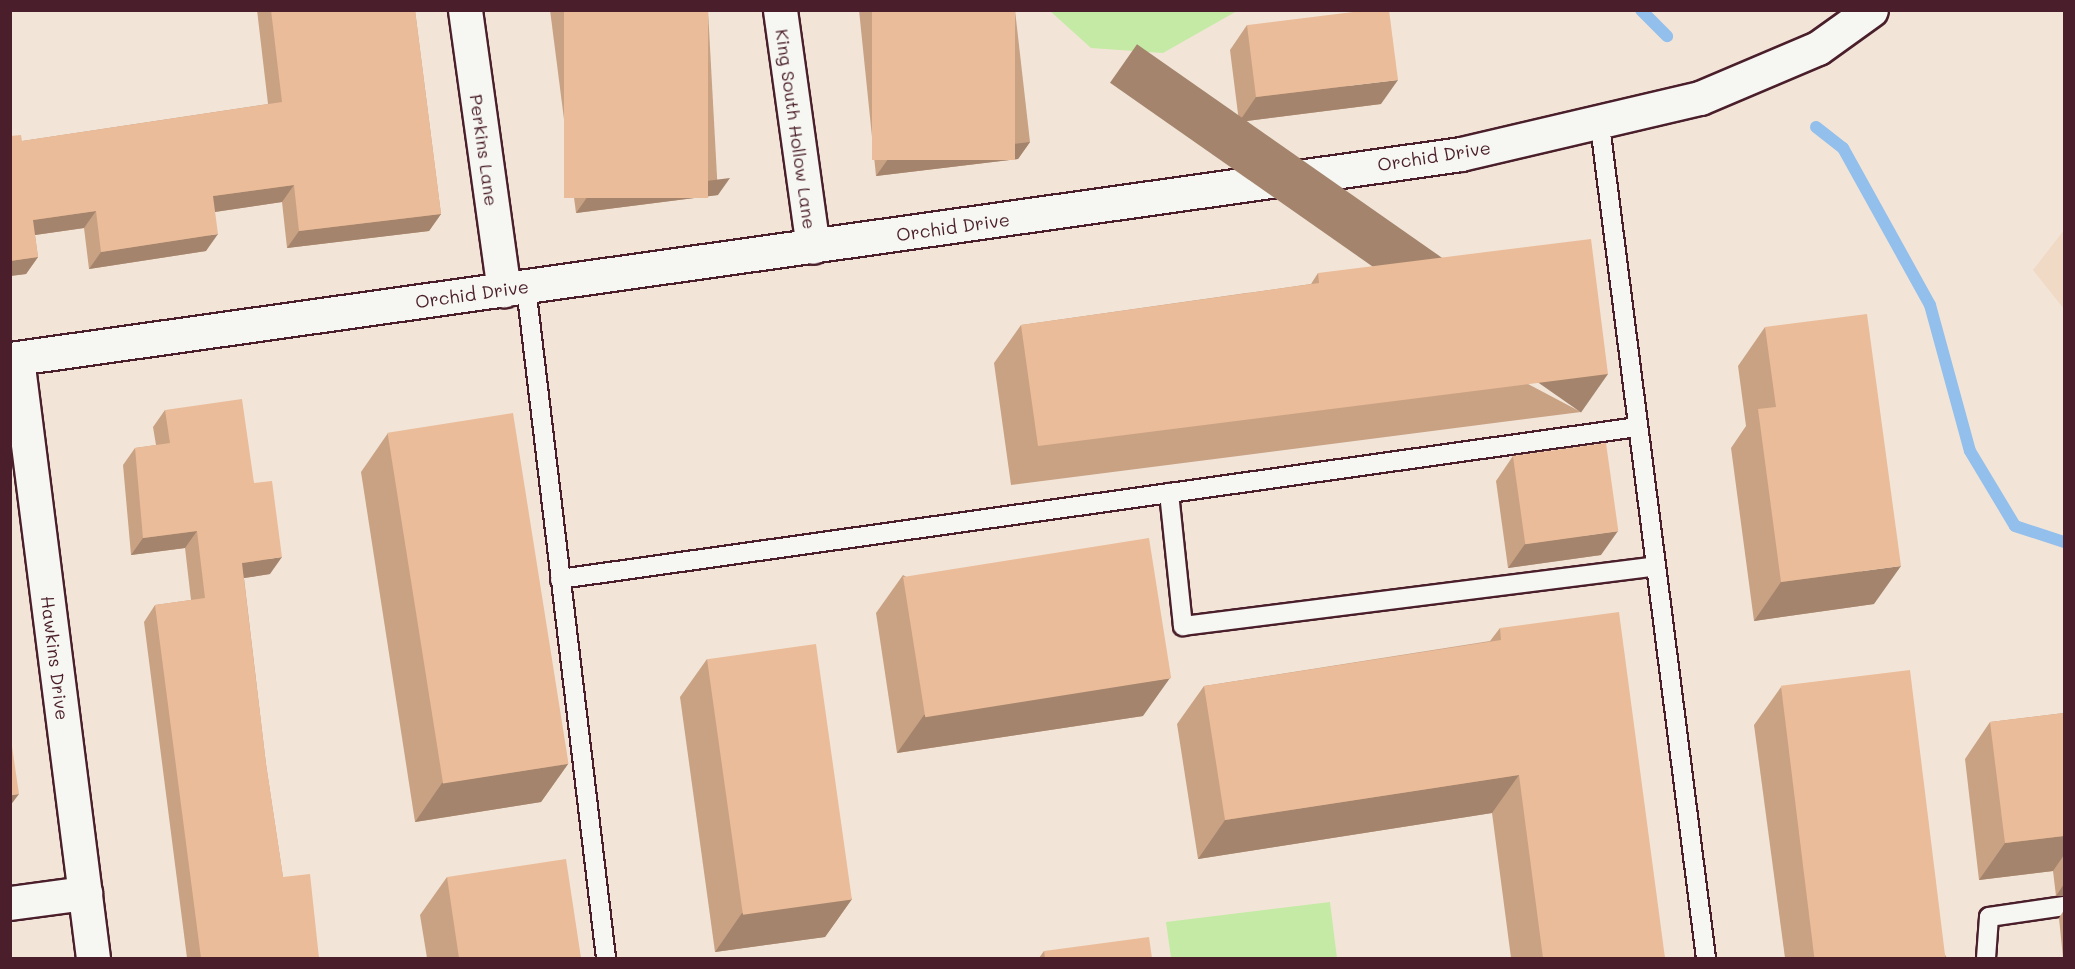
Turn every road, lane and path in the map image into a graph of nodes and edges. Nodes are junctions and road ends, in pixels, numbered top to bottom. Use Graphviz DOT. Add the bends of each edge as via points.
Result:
graph roads {
  1 [pos="465,10"];
  2 [pos="780,10"];
  3 [pos="1871,10"];
  4 [pos="1600,126"];
  5 [pos="813,247"];
  6 [pos="515,289"];
  7 [pos="14,359"];
  8 [pos="1637,427"];
  9 [pos="1169,493"];
  10 [pos="1655,566"];
  11 [pos="560,579"];
  12 [pos="85,893"];
  13 [pos="10,903"];
  14 [pos="2064,906"];
  15 [pos="93,958"];
  16 [pos="606,958"];
  17 [pos="1706,958"];
  18 [pos="1986,958"];
  1 -- 6 [label="street, Perkins Lane"];
  2 -- 5 [label="street, King South Hollow Lane"];
  3 -- 4 [label="street, Orchid Drive" via="1818,48 1700,98"];
  4 -- 5 [label="street, Orchid Drive" via="1461,154"];
  4 -- 8 [label="lane"];
  5 -- 6 [label="street, Orchid Drive"];
  6 -- 7 [label="street, Orchid Drive"];
  6 -- 11 [label="lane" via="537,385"];
  7 -- 12 [label="street, Hawkins Drive"];
  8 -- 9 [label="lane"];
  8 -- 10 [label="lane"];
  9 -- 10 [label="lane" via="1183,626"];
  9 -- 11 [label="lane"];
  10 -- 17 [label="lane"];
  11 -- 16 [label="lane"];
  12 -- 13 [label="street"];
  12 -- 15 [label="street, Hawkins Drive"];
  14 -- 18 [label="lane" via="1989,917"];
}
